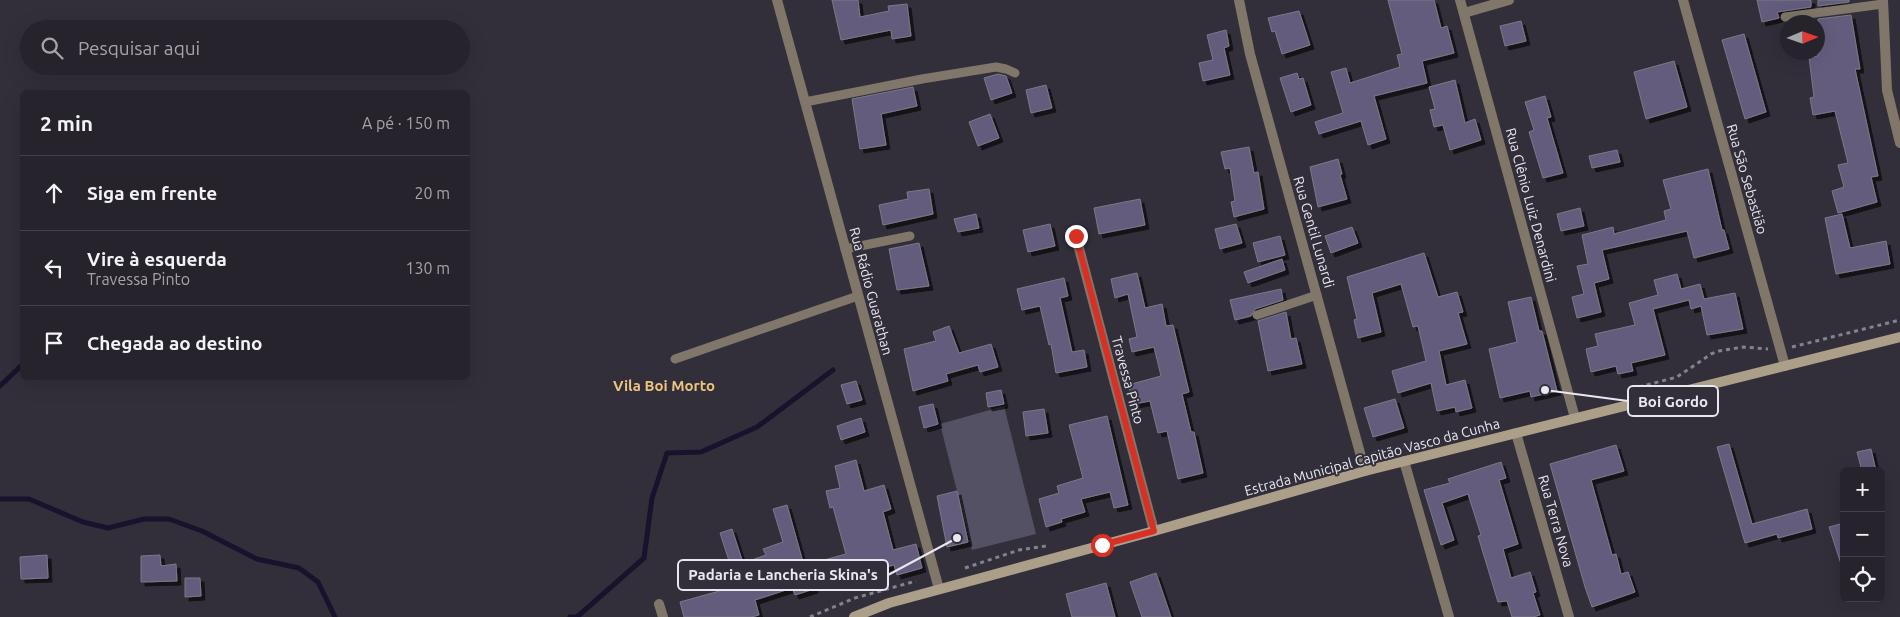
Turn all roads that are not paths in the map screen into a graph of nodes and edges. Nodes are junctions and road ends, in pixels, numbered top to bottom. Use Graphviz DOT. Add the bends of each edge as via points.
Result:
graph roads {
  1 [pos="777,0"];
  2 [pos="1239,0"];
  3 [pos="1460,0"];
  4 [pos="1509,0"];
  5 [pos="1683,0"];
  6 [pos="1883,2"];
  7 [pos="1464,13"];
  8 [pos="1799,15"];
  9 [pos="1015,73"];
  10 [pos="805,102"];
  11 [pos="1900,143"];
  12 [pos="910,236"];
  13 [pos="1076,236"];
  14 [pos="845,248"];
  15 [pos="1317,295"];
  16 [pos="858,296"];
  17 [pos="1257,315"];
  18 [pos="1900,338"];
  19 [pos="676,358"];
  20 [pos="1785,366"];
  21 [pos="1575,418"];
  22 [pos="1516,433"];
  23 [pos="1404,461"];
  24 [pos="1365,470"];
  25 [pos="1154,531"];
  26 [pos="939,589"];
  27 [pos="659,604"];
  28 [pos="664,617"];
  29 [pos="854,617"];
  30 [pos="1449,617"];
  31 [pos="1569,617"];
  1 -- 10 [label="street, Rua Rádio Guarathan"];
  2 -- 15 [label="street, Rua Gentil Lunardi" via="1250,54"];
  3 -- 7 [label="street, Rua Clênio Luiz Denardini"];
  4 -- 7 [label="street"];
  5 -- 20 [label="street, Rua São Sebastião"];
  6 -- 8 [label="lane"];
  6 -- 11 [label="street" via="1888,90"];
  7 -- 21 [label="street, Rua Clênio Luiz Denardini"];
  9 -- 10 [label="lane" via="996,67"];
  10 -- 14 [label="street, Rua Rádio Guarathan"];
  12 -- 14 [label="lane"];
  13 -- 25 [label="street, Travessa Pinto"];
  14 -- 16 [label="street, Rua Rádio Guarathan"];
  15 -- 17 [label="lane"];
  15 -- 24 [label="street, Rua Gentil Lunardi"];
  16 -- 19 [label="lane"];
  16 -- 26 [label="street, Rua Rádio Guarathan"];
  18 -- 20 [label="street, Estrada Municipal Capitão Vasco da Cunha"];
  20 -- 21 [label="street, Estrada Municipal Capitão Vasco da Cunha"];
  21 -- 22 [label="street, Estrada Municipal Capitão Vasco da Cunha"];
  22 -- 23 [label="street, Estrada Municipal Capitão Vasco da Cunha"];
  22 -- 31 [label="street, Rua Terra Nova"];
  23 -- 24 [label="street, Estrada Municipal Capitão Vasco da Cunha"];
  23 -- 30 [label="street"];
  24 -- 25 [label="street, Estrada Municipal Capitão Vasco da Cunha"];
  25 -- 26 [label="street, Estrada Municipal Capitão Vasco da Cunha"];
  26 -- 29 [label="street, Estrada Municipal Capitão Vasco da Cunha"];
  27 -- 28 [label="street"];
}
